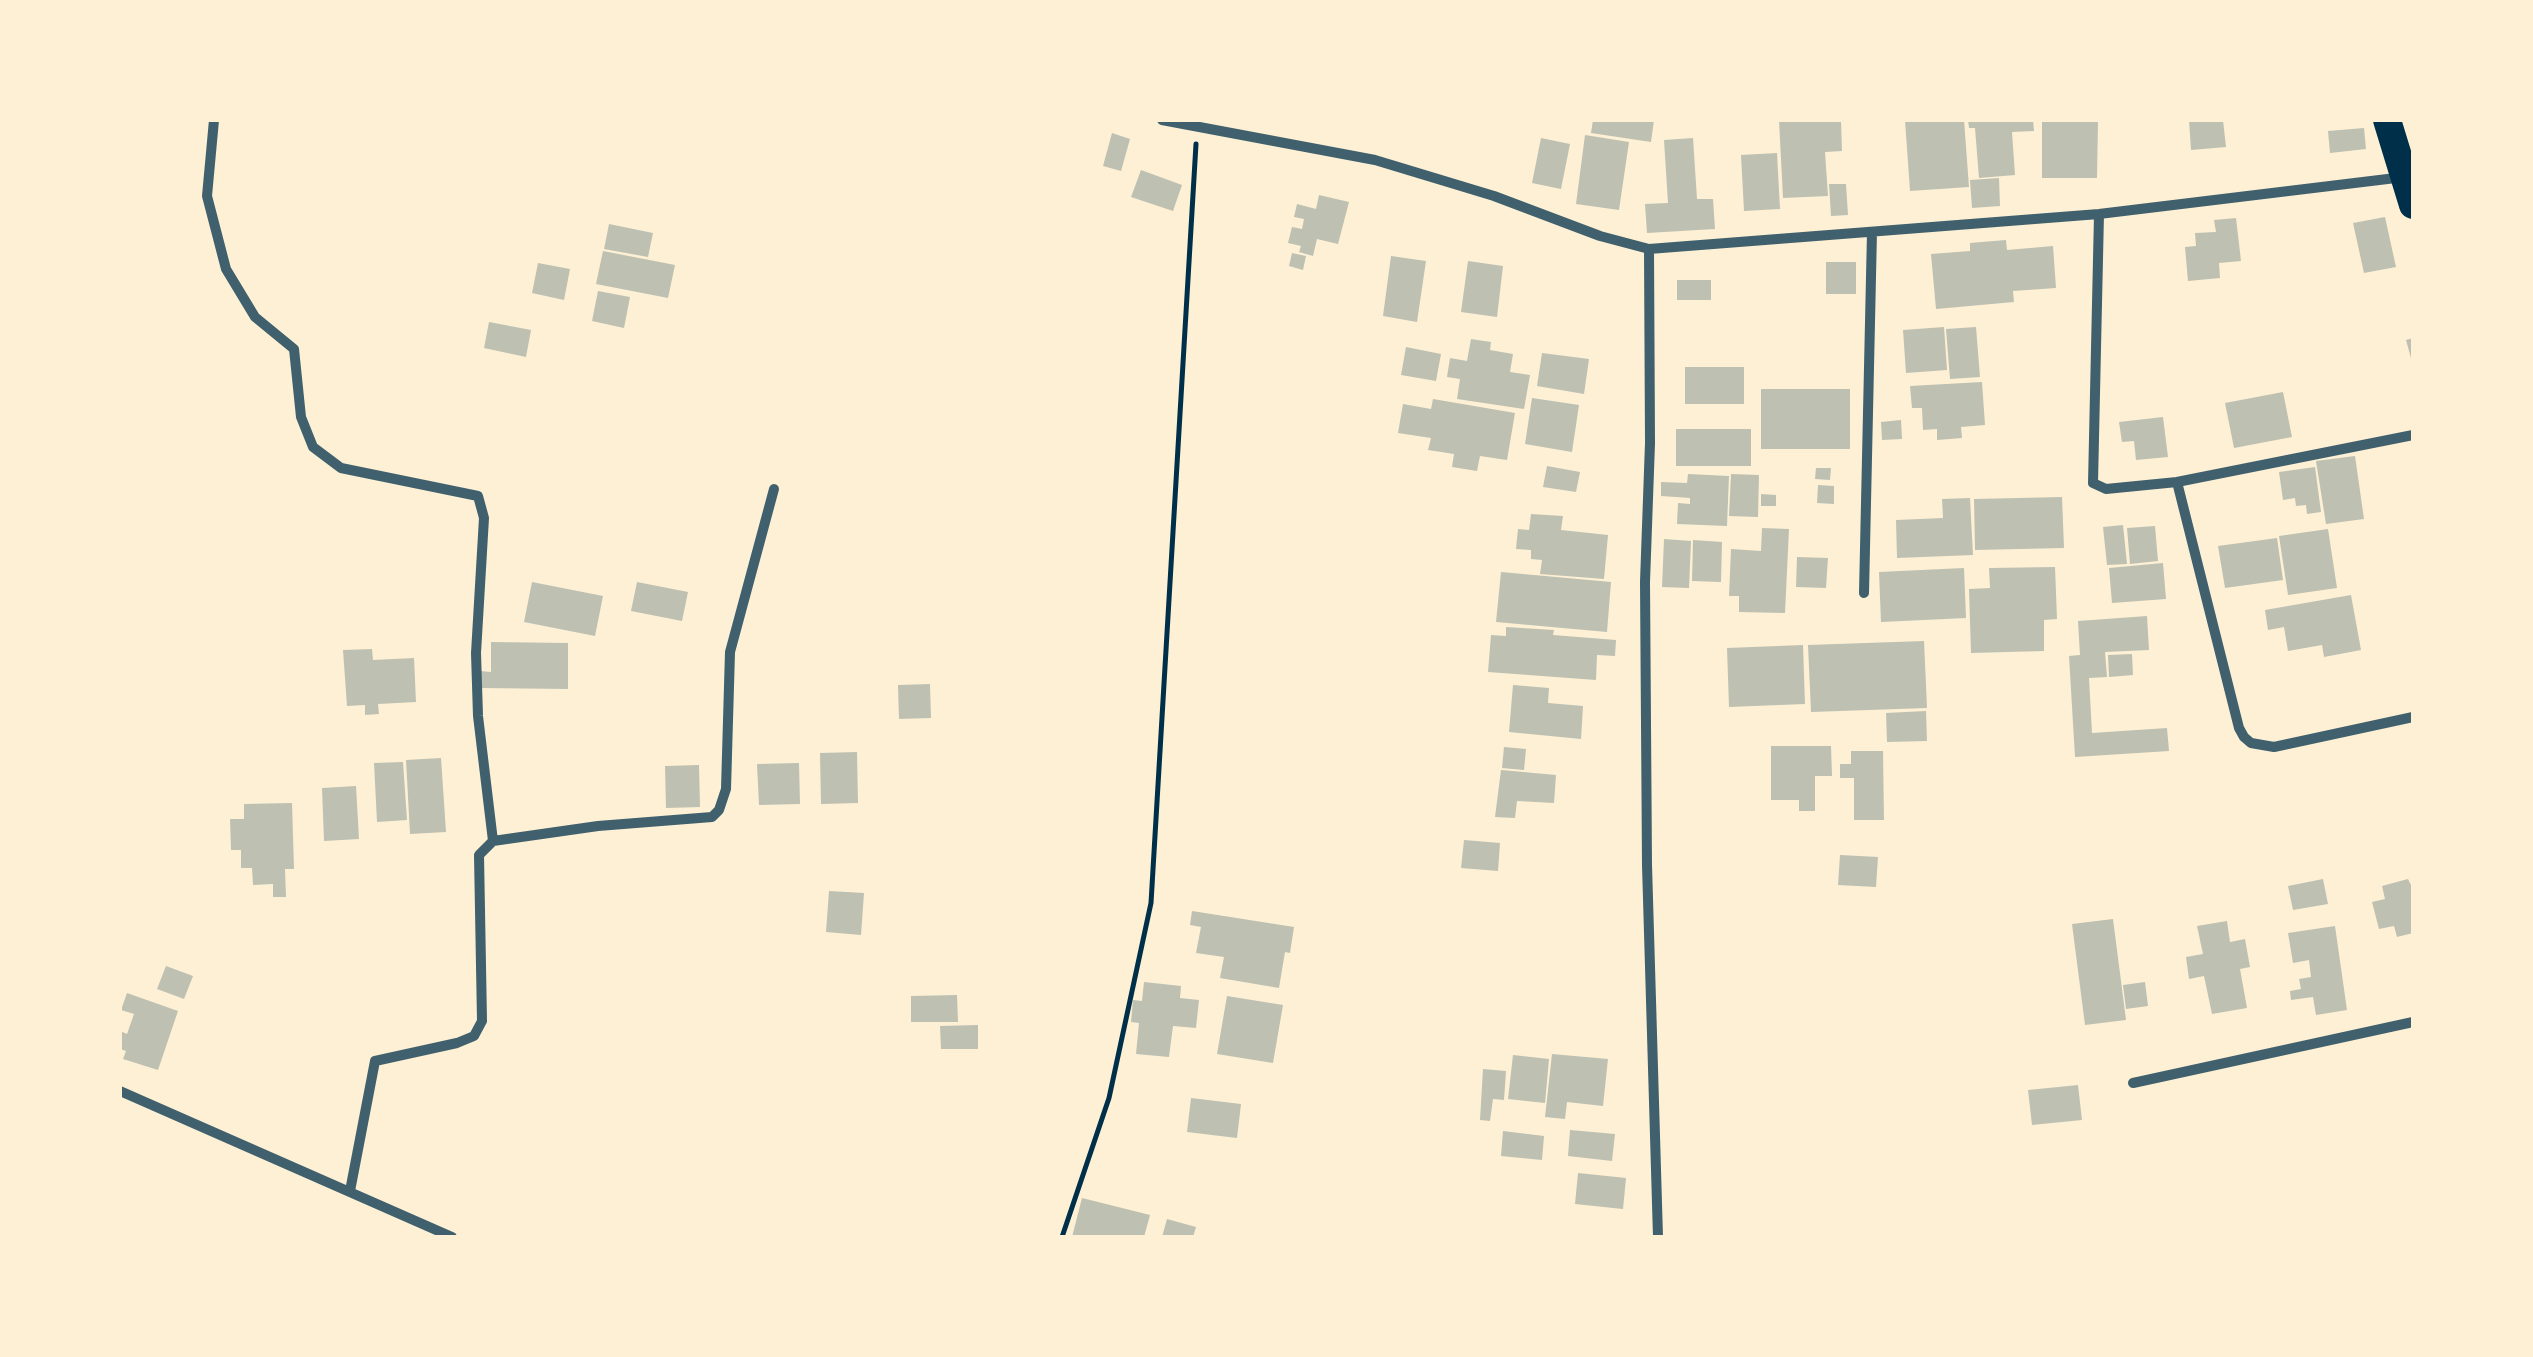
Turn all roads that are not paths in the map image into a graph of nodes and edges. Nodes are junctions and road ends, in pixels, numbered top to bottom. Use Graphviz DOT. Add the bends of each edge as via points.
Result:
graph roads {
  1 [pos="214,120"];
  2 [pos="1162,120"];
  3 [pos="2387,120"];
  4 [pos="2404,177"];
  5 [pos="2413,205"];
  6 [pos="2099,214"];
  7 [pos="1872,232"];
  8 [pos="1649,249"];
  9 [pos="2413,434"];
  10 [pos="2177,482"];
  11 [pos="774,489"];
  12 [pos="1864,594"];
  13 [pos="2413,717"];
  14 [pos="492,841"];
  15 [pos="2413,1022"];
  16 [pos="2133,1083"];
  17 [pos="120,1091"];
  18 [pos="350,1190"];
  19 [pos="452,1237"];
  20 [pos="1658,1237"];
  1 -- 14 [label="street" via="207,196 226,269 255,317 294,349 301,417 313,447 341,468 478,496 484,518 478,716"];
  2 -- 8 [label="street" via="1375,160"];
  3 -- 4 [label="highway"];
  4 -- 5 [label="highway"];
  4 -- 6 [label="street"];
  6 -- 7 [label="street"];
  6 -- 10 [label="street" via="2093,483 2106,489"];
  7 -- 8 [label="street"];
  7 -- 12 [label="street"];
  8 -- 20 [label="street" via="1646,808"];
  9 -- 10 [label="street"];
  10 -- 13 [label="street" via="2244,737 2274,747"];
  11 -- 14 [label="street" via="730,652 726,789 719,810 712,817"];
  14 -- 18 [label="street" via="479,855 482,1022 474,1036 457,1044 375,1060"];
  15 -- 16 [label="street"];
  17 -- 18 [label="street"];
  18 -- 19 [label="street"];
}
